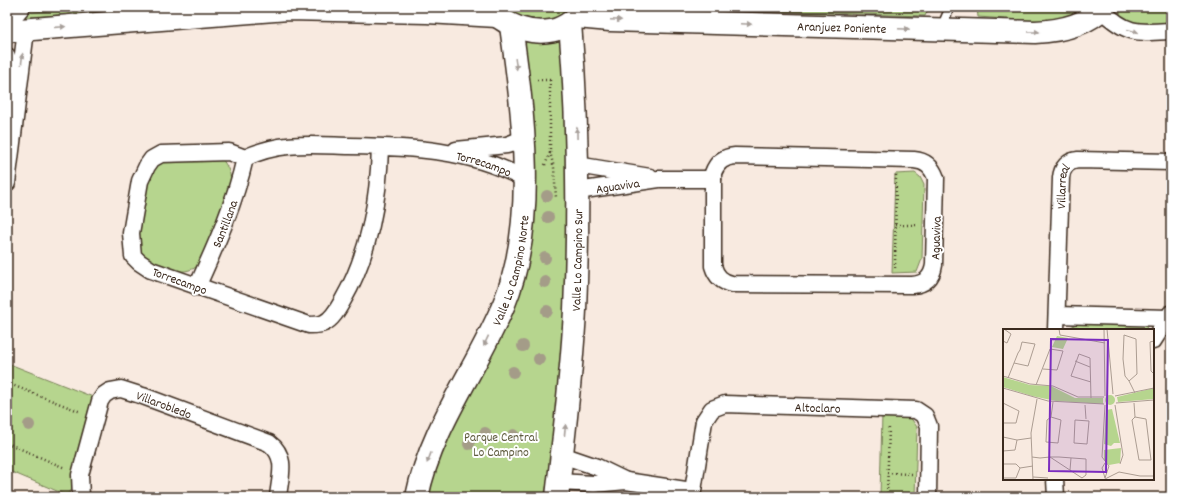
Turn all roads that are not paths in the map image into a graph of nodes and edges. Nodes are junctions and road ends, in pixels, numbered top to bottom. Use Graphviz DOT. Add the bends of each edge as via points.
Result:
graph roads {
  1 [pos="22,7"];
  2 [pos="950,7"];
  3 [pos="1103,8"];
  4 [pos="429,10"];
  5 [pos="577,15"];
  6 [pos="499,16"];
  7 [pos="13,29"];
  8 [pos="937,30"];
  9 [pos="1171,31"];
  10 [pos="7,56"];
  11 [pos="16,112"];
  12 [pos="523,139"];
  13 [pos="380,147"];
  14 [pos="442,151"];
  15 [pos="245,158"];
  16 [pos="1171,162"];
  17 [pos="577,165"];
  18 [pos="7,178"];
  19 [pos="524,179"];
  20 [pos="659,179"];
  21 [pos="713,179"];
  22 [pos="577,191"];
  23 [pos="197,287"];
  24 [pos="1169,315"];
  25 [pos="1057,322"];
  26 [pos="1154,339"];
  27 [pos="562,455"];
  28 [pos="1064,480"];
  29 [pos="626,481"];
  30 [pos="558,489"];
  31 [pos="1056,490"];
  32 [pos="692,494"];
  33 [pos="81,497"];
  34 [pos="278,497"];
  35 [pos="417,497"];
  36 [pos="928,497"];
  1 -- 7 [label="street"];
  2 -- 8 [label="lane" via="944,22"];
  8 -- 3 [label="street, Aranjuez Poniente, one-way" via="1048,32 1074,26"];
  3 -- 9 [label="street, Aranjuez Poniente, one-way" via="1122,27 1131,31"];
  4 -- 6 [label="street"];
  7 -- 4 [label="street, one-way" via="288,9"];
  5 -- 6 [label="street" via="559,28 547,32 522,30"];
  5 -- 8 [label="street, Aranjuez Poniente, one-way" via="610,20"];
  17 -- 5 [label="street, Valle Lo Campino Sur, one-way" via="574,79"];
  6 -- 12 [label="street, Valle Lo Campino Norte, one-way" via="518,78"];
  11 -- 7 [label="street, one-way"];
  10 -- 11 [label="street"];
  11 -- 18 [label="street"];
  12 -- 14 [label="street, Torrecampo" via="500,146"];
  12 -- 19 [label="street, Valle Lo Campino Norte"];
  13 -- 14 [label="street, Torrecampo"];
  13 -- 15 [label="street, Torrecampo" via="282,146"];
  13 -- 23 [label="street, Torrecampo" via="374,204 361,258 346,294 328,320 309,325"];
  14 -- 19 [label="street, Torrecampo" via="495,165"];
  15 -- 23 [label="street, Santillana" via="222,228"];
  15 -- 23 [label="street, Torrecampo" via="229,152 161,154 152,159 140,181 131,233 133,256 150,270"];
  16 -- 25 [label="street, Villarreal" via="1078,160 1065,165 1061,178"];
  17 -- 20 [label="street, Aguaviva"];
  17 -- 22 [label="street, Valle Lo Campino Sur"];
  19 -- 35 [label="street, Valle Lo Campino Norte, one-way" via="523,222 512,281 484,347 439,431"];
  20 -- 21 [label="street, Aguaviva"];
  20 -- 22 [label="street, Aguaviva"];
  21 -- 21 [label="street, Aguaviva" via="713,266 722,281 732,284 918,285 931,275 934,265 936,178 926,163 735,156 719,162"];
  27 -- 22 [label="street, Valle Lo Campino Sur, one-way" via="575,310"];
  24 -- 25 [label="street, Villarreal"];
  24 -- 26 [label="street, Villarreal"];
  27 -- 29 [label="street, Altoclaro" via="597,467"];
  27 -- 30 [label="street, Valle Lo Campino Sur"];
  28 -- 31 [label="street"];
  29 -- 30 [label="street, Altoclaro"];
  29 -- 32 [label="street, Altoclaro"];
  32 -- 36 [label="street, Altoclaro" via="704,421 712,409 725,404 916,410 928,420 930,431"];
  33 -- 34 [label="street, Villarobledo" via="80,475 94,418 104,395 110,391 121,390 269,443 276,448 281,458"];
}
